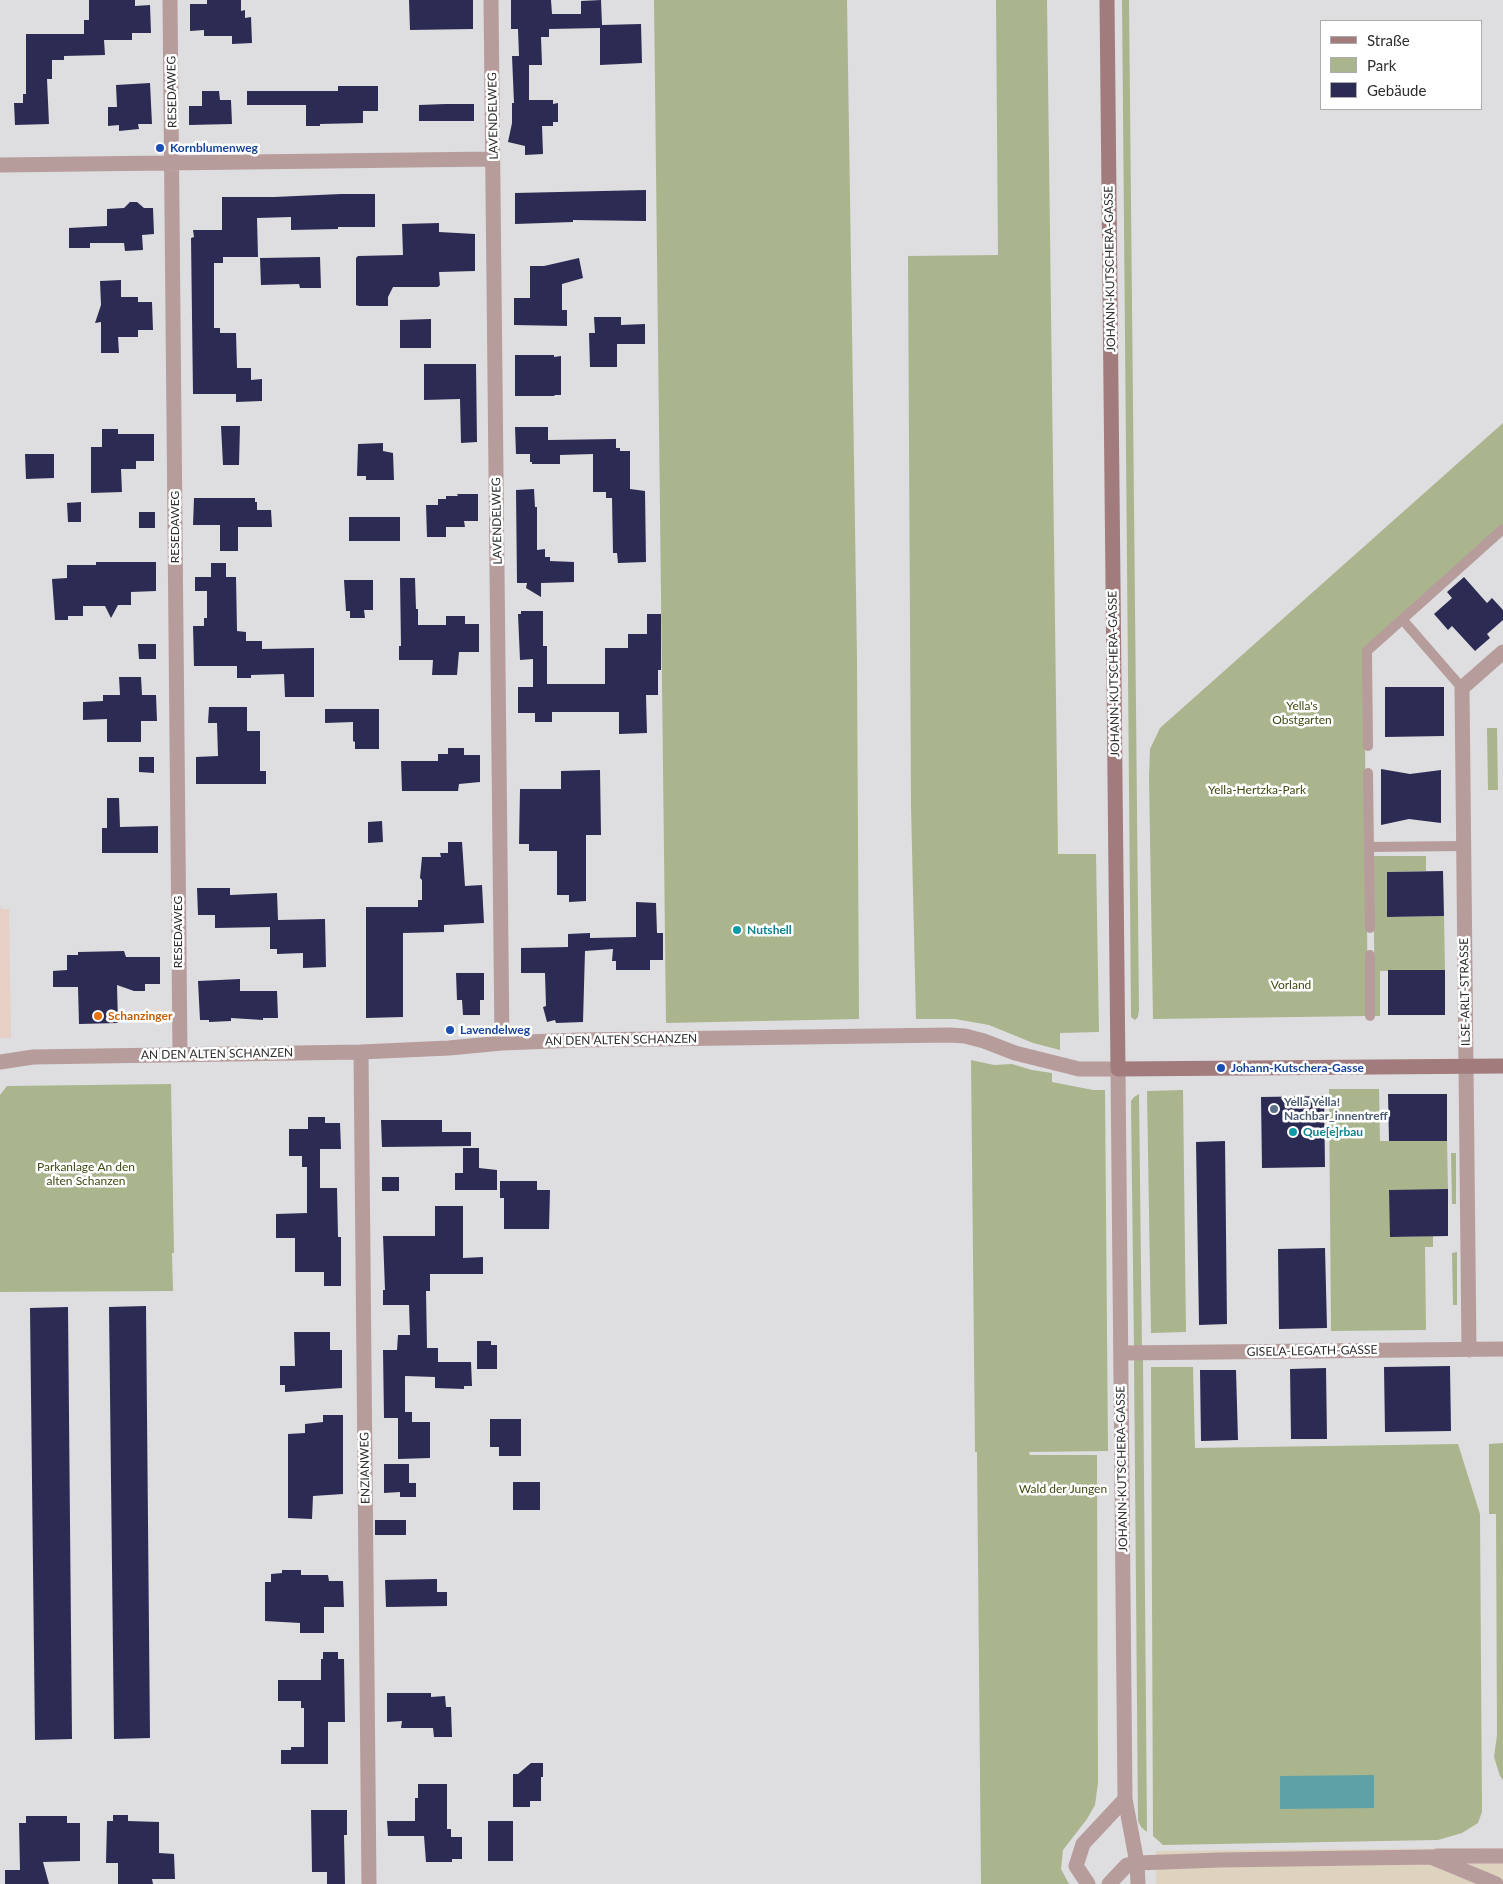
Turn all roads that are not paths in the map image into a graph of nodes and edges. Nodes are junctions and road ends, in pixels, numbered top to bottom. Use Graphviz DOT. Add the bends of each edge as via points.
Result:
graph roads {
  1 [pos="170,0"];
  2 [pos="492,0"];
  3 [pos="1107,0"];
  4 [pos="493,159"];
  5 [pos="172,162"];
  6 [pos="0,165"];
  7 [pos="1503,529"];
  8 [pos="1402,620"];
  9 [pos="1503,652"];
  10 [pos="1462,688"];
  11 [pos="1368,746"];
  12 [pos="1368,773"];
  13 [pos="1369,846"];
  14 [pos="1463,846"];
  15 [pos="1370,928"];
  16 [pos="1370,955"];
  17 [pos="1370,1016"];
  18 [pos="502,1042"];
  19 [pos="361,1052"];
  20 [pos="180,1054"];
  21 [pos="0,1062"];
  22 [pos="1466,1066"];
  23 [pos="1503,1066"];
  24 [pos="1118,1069"];
  25 [pos="1469,1350"];
  26 [pos="1503,1350"];
  27 [pos="1121,1353"];
  28 [pos="1126,1799"];
  29 [pos="1431,1856"];
  30 [pos="1503,1856"];
  31 [pos="1137,1863"];
  32 [pos="369,1884"];
  33 [pos="1088,1884"];
  34 [pos="1109,1884"];
  35 [pos="1138,1884"];
  36 [pos="1496,1884"];
  1 -- 5 [label="street, RESEDAWEG"];
  2 -- 4 [label="street, LAVENDELWEG"];
  3 -- 24 [label="street, JOHANN-KUTSCHERA-GASSE"];
  4 -- 5 [label="street"];
  4 -- 18 [label="street, LAVENDELWEG"];
  5 -- 6 [label="street"];
  5 -- 20 [label="street, RESEDAWEG"];
  7 -- 8 [label="lane"];
  8 -- 10 [label="lane"];
  8 -- 11 [label="lane" via="1367,651"];
  9 -- 10 [label="street"];
  10 -- 14 [label="street, ILSE-ARLT-STRASSE"];
  12 -- 13 [label="lane"];
  13 -- 14 [label="lane"];
  13 -- 15 [label="lane"];
  14 -- 22 [label="street, ILSE-ARLT-STRASSE"];
  16 -- 17 [label="lane"];
  18 -- 19 [label="street, AN DEN ALTEN SCHANZEN"];
  18 -- 24 [label="street, AN DEN ALTEN SCHANZEN" via="957,1036 1079,1069"];
  19 -- 20 [label="street, AN DEN ALTEN SCHANZEN"];
  19 -- 32 [label="street, ENZIANWEG"];
  20 -- 21 [label="street, AN DEN ALTEN SCHANZEN" via="33,1057"];
  22 -- 23 [label="street"];
  22 -- 24 [label="street"];
  22 -- 25 [label="street, ILSE-ARLT-STRASSE"];
  24 -- 27 [label="street, JOHANN-KUTSCHERA-GASSE"];
  25 -- 26 [label="street, GISELA-LEGATH-GASSE"];
  25 -- 27 [label="street, GISELA-LEGATH-GASSE"];
  27 -- 28 [label="street, JOHANN-KUTSCHERA-GASSE"];
  28 -- 31 [label="street, JOHANN-KUTSCHERA-GASSE"];
  28 -- 33 [label="street" via="1083,1844 1076,1866"];
  29 -- 30 [label="street"];
  29 -- 31 [label="street"];
  29 -- 36 [label="street"];
  31 -- 34 [label="street" via="1127,1865"];
  31 -- 35 [label="street, JOHANN-KUTSCHERA-GASSE"];
}
